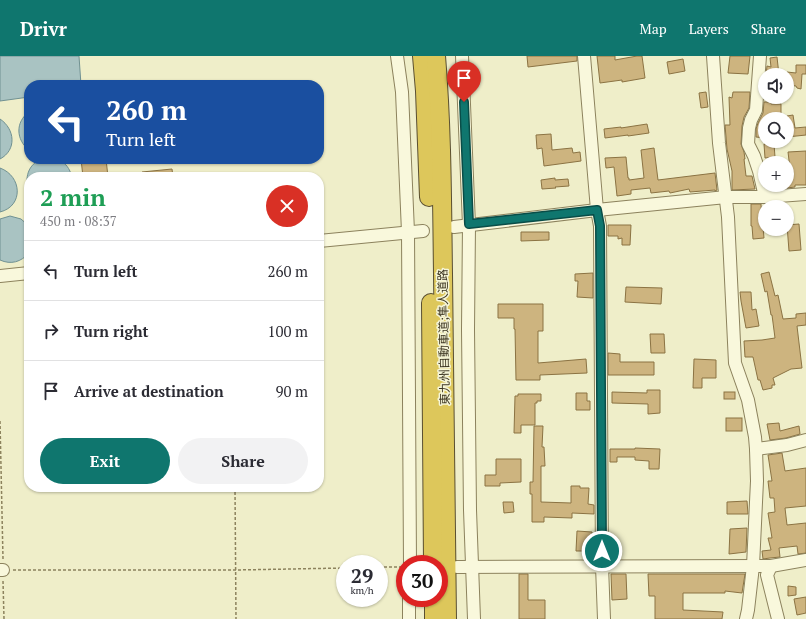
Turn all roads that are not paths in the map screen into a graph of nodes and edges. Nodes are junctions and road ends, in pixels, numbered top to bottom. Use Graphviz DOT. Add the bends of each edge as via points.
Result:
graph roads {
  1 [pos="397,56"];
  2 [pos="422,56"];
  3 [pos="436,56"];
  4 [pos="462,56"];
  5 [pos="584,56"];
  6 [pos="713,56"];
  7 [pos="760,56"];
  8 [pos="806,194"];
  9 [pos="726,197"];
  10 [pos="765,197"];
  11 [pos="597,210"];
  12 [pos="469,224"];
  13 [pos="454,227"];
  14 [pos="423,231"];
  15 [pos="408,232"];
  16 [pos="324,240"];
  17 [pos="24,274"];
  18 [pos="0,276"];
  19 [pos="806,440"];
  20 [pos="756,449"];
  21 [pos="410,555"];
  22 [pos="433,555"];
  23 [pos="806,560"];
  24 [pos="602,566"];
  25 [pos="753,566"];
  26 [pos="771,566"];
  27 [pos="457,567"];
  28 [pos="472,567"];
  29 [pos="409,607"];
  30 [pos="434,607"];
  31 [pos="408,619"];
  32 [pos="434,619"];
  33 [pos="447,619"];
  34 [pos="474,619"];
  35 [pos="604,619"];
  36 [pos="746,619"];
  37 [pos="778,619"];
  1 -- 15 [label="street" via="402,92"];
  2 -- 22 [label="highway, 東九州自動車道;隼人道路" via="430,219"];
  3 -- 33 [label="highway, 東九州自動車道;隼人道路" via="442,226"];
  4 -- 12 [label="street"];
  5 -- 11 [label="street"];
  6 -- 9 [label="street" via="719,144"];
  7 -- 10 [label="street" via="756,110 749,128 748,144 759,171"];
  8 -- 10 [label="street"];
  9 -- 10 [label="street"];
  9 -- 11 [label="street"];
  9 -- 20 [label="street" via="735,363 748,400"];
  11 -- 12 [label="street"];
  11 -- 24 [label="street" via="600,226"];
  12 -- 13 [label="street"];
  12 -- 28 [label="street" via="468,346"];
  14 -- 15 [label="street"];
  15 -- 16 [label="street"];
  15 -- 21 [label="street"];
  17 -- 18 [label="street"];
  19 -- 20 [label="street"];
  20 -- 25 [label="street"];
  23 -- 26 [label="street"];
  24 -- 25 [label="street"];
  24 -- 28 [label="street"];
  24 -- 35 [label="street"];
  25 -- 26 [label="street"];
  25 -- 36 [label="street"];
  26 -- 37 [label="street" via="767,575"];
  27 -- 28 [label="street"];
  28 -- 34 [label="street"];
  29 -- 31 [label="street"];
  30 -- 32 [label="highway"];
}
